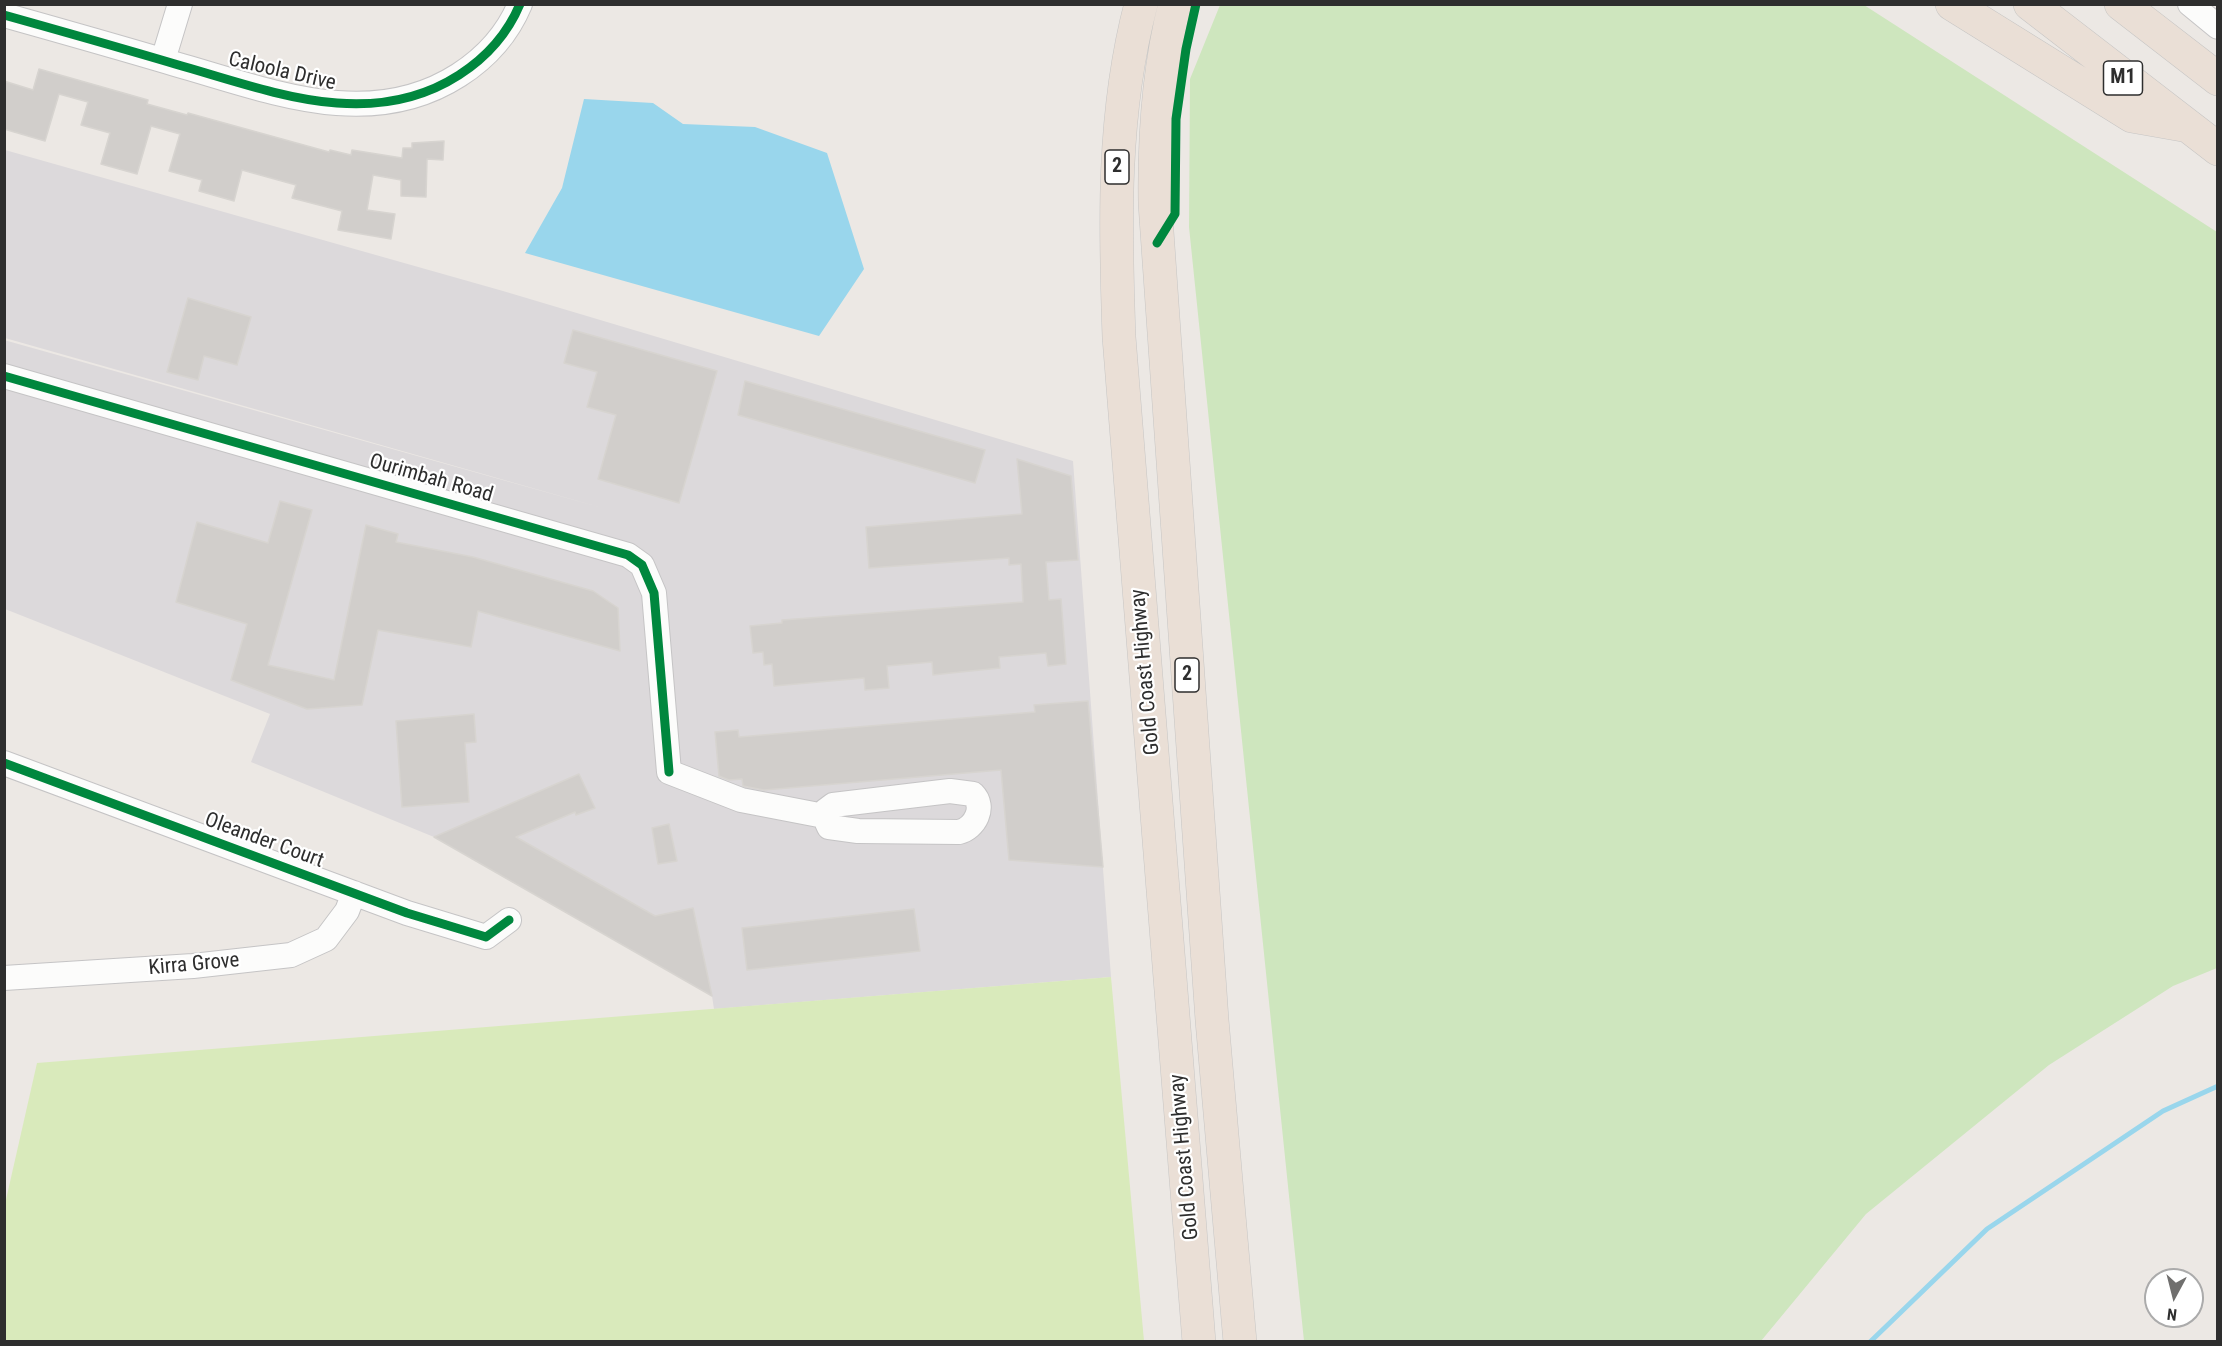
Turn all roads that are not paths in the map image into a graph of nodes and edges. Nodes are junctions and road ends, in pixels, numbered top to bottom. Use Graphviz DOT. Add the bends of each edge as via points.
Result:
graph roads {
  1 [pos="180,4"];
  2 [pos="520,4"];
  3 [pos="1141,4"];
  4 [pos="1175,4"];
  5 [pos="1952,4"];
  6 [pos="2030,4"];
  7 [pos="2121,4"];
  8 [pos="2190,4"];
  9 [pos="4,15"];
  10 [pos="2217,27"];
  11 [pos="163,60"];
  12 [pos="2217,79"];
  13 [pos="2183,124"];
  14 [pos="2217,149"];
  15 [pos="4,376"];
  16 [pos="4,764"];
  17 [pos="824,816"];
  18 [pos="354,893"];
  19 [pos="509,920"];
  20 [pos="4,978"];
  21 [pos="1199,1341"];
  22 [pos="1240,1341"];
  1 -- 11 [label="street"];
  2 -- 11 [label="street, Caloola Drive" via="494,48 472,66 428,92 385,104 301,99"];
  3 -- 21 [label="highway, Gold Coast Highway / 2" via="1127,69 1119,140 1115,228 1119,337"];
  4 -- 22 [label="highway, Gold Coast Highway / 2" via="1157,110 1155,213 1212,1020"];
  5 -- 13 [label="highway" via="2132,116"];
  6 -- 13 [label="highway, M1"];
  7 -- 12 [label="highway, M1"];
  8 -- 10 [label="street"];
  9 -- 11 [label="street, Caloola Drive"];
  13 -- 14 [label="highway, M1"];
  15 -- 17 [label="street, Ourimbah Road" via="628,555 642,565 654,593 669,772 741,800"];
  16 -- 18 [label="street, Oleander Court"];
  17 -- 17 [label="street" via="826,825 841,830 959,832 969,830 974,823 978,804 973,794 950,791 833,805"];
  18 -- 19 [label="street, Oleander Court" via="486,938"];
  18 -- 20 [label="street, Kirra Grove" via="347,911 326,939 291,955 193,966"];
}
